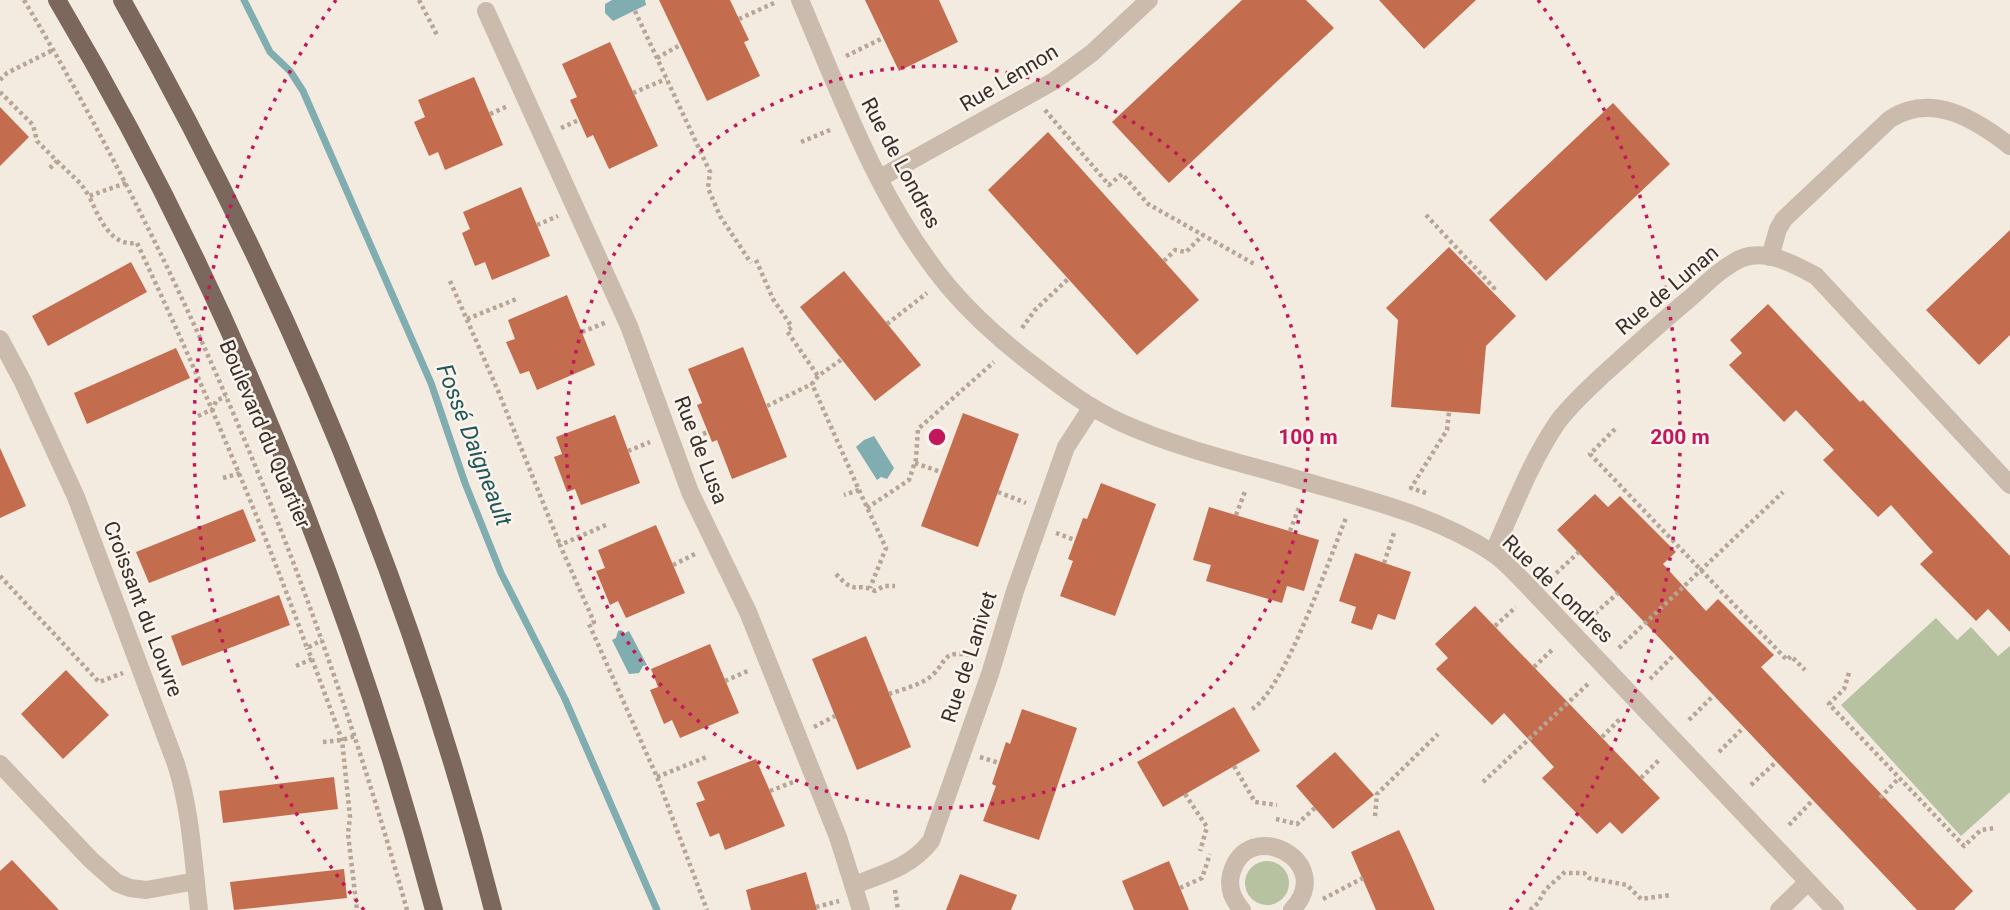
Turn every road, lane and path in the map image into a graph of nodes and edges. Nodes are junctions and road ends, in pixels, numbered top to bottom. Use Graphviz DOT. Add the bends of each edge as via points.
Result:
graph roads {
  1 [pos="24,0"];
  2 [pos="57,0"];
  3 [pos="122,0"];
  4 [pos="419,0"];
  5 [pos="800,0"];
  6 [pos="1149,0"];
  7 [pos="776,2"];
  8 [pos="635,10"];
  9 [pos="486,12"];
  10 [pos="739,19"];
  11 [pos="437,35"];
  12 [pos="883,38"];
  13 [pos="680,45"];
  14 [pos="53,50"];
  15 [pos="657,58"];
  16 [pos="828,64"];
  17 [pos="666,79"];
  18 [pos="0,80"];
  19 [pos="0,92"];
  20 [pos="634,93"];
  21 [pos="1031,93"];
  22 [pos="830,130"];
  23 [pos="801,142"];
  24 [pos="2010,146"];
  25 [pos="57,161"];
  26 [pos="49,169"];
  27 [pos="880,178"];
  28 [pos="125,183"];
  29 [pos="89,196"];
  30 [pos="1426,215"];
  31 [pos="1203,235"];
  32 [pos="1770,257"];
  33 [pos="1164,261"];
  34 [pos="1256,265"];
  35 [pos="1068,279"];
  36 [pos="450,281"];
  37 [pos="1491,290"];
  38 [pos="927,293"];
  39 [pos="519,298"];
  40 [pos="467,319"];
  41 [pos="887,324"];
  42 [pos="1022,328"];
  43 [pos="0,339"];
  44 [pos="841,360"];
  45 [pos="994,362"];
  46 [pos="818,376"];
  47 [pos="812,384"];
  48 [pos="226,396"];
  49 [pos="767,406"];
  50 [pos="1092,407"];
  51 [pos="213,409"];
  52 [pos="1449,412"];
  53 [pos="198,416"];
  54 [pos="1615,429"];
  55 [pos="915,463"];
  56 [pos="942,472"];
  57 [pos="240,473"];
  58 [pos="223,478"];
  59 [pos="2010,485"];
  60 [pos="1245,489"];
  61 [pos="859,490"];
  62 [pos="998,492"];
  63 [pos="1783,492"];
  64 [pos="1426,494"];
  65 [pos="844,495"];
  66 [pos="1300,505"];
  67 [pos="867,508"];
  68 [pos="1044,509"];
  69 [pos="1236,515"];
  70 [pos="1346,518"];
  71 [pos="606,525"];
  72 [pos="1290,531"];
  73 [pos="1394,533"];
  74 [pos="559,545"];
  75 [pos="716,545"];
  76 [pos="1578,552"];
  77 [pos="1493,553"];
  78 [pos="1384,563"];
  79 [pos="673,565"];
  80 [pos="1702,570"];
  81 [pos="836,574"];
  82 [pos="0,576"];
  83 [pos="1551,578"];
  84 [pos="895,586"];
  85 [pos="870,588"];
  86 [pos="1618,593"];
  87 [pos="1516,607"];
  88 [pos="1591,618"];
  89 [pos="1495,626"];
  90 [pos="322,640"];
  91 [pos="307,648"];
  92 [pos="1554,648"];
  93 [pos="1619,648"];
  94 [pos="1675,654"];
  95 [pos="312,659"];
  96 [pos="994,660"];
  97 [pos="296,666"];
  98 [pos="1534,667"];
  99 [pos="1805,670"];
  100 [pos="126,672"];
  101 [pos="1849,673"];
  102 [pos="1650,679"];
  103 [pos="1588,684"];
  104 [pos="889,694"];
  105 [pos="1714,695"];
  106 [pos="1252,709"];
  107 [pos="1621,718"];
  108 [pos="1689,720"];
  109 [pos="1741,730"];
  110 [pos="1438,734"];
  111 [pos="355,736"];
  112 [pos="1602,737"];
  113 [pos="342,740"];
  114 [pos="323,742"];
  115 [pos="1719,752"];
  116 [pos="709,756"];
  117 [pos="1660,759"];
  118 [pos="1776,762"];
  119 [pos="0,764"];
  120 [pos="1234,766"];
  121 [pos="657,777"];
  122 [pos="1641,778"];
  123 [pos="1899,778"];
  124 [pos="1483,782"];
  125 [pos="1751,785"];
  126 [pos="1185,794"];
  127 [pos="1880,798"];
  128 [pos="1813,800"];
  129 [pos="1277,805"];
  130 [pos="1315,808"];
  131 [pos="1375,816"];
  132 [pos="1276,819"];
  133 [pos="1789,825"];
  134 [pos="1996,828"];
  135 [pos="1200,851"];
  136 [pos="1210,854"];
  137 [pos="1363,878"];
  138 [pos="196,881"];
  139 [pos="1808,882"];
  140 [pos="854,885"];
  141 [pos="1180,888"];
  142 [pos="1670,895"];
  143 [pos="1303,906"];
  144 [pos="199,910"];
  145 [pos="357,910"];
  146 [pos="407,910"];
  147 [pos="435,910"];
  148 [pos="492,910"];
  149 [pos="707,910"];
  150 [pos="861,910"];
  151 [pos="1242,910"];
  152 [pos="1530,910"];
  153 [pos="1779,910"];
  154 [pos="1835,910"];
  1 -- 14 [label="path, Boulevard du Quartier"];
  2 -- 147 [label="main road, Boulevard du Quartier" via="177,224 281,453 363,672"];
  3 -- 148 [label="main road" via="233,210 345,461 428,691"];
  4 -- 11 [label="path"];
  5 -- 16 [label="street, Rue de Londres"];
  6 -- 21 [label="street, Rue Lennon" via="1092,52"];
  7 -- 10 [label="path"];
  8 -- 15 [label="path"];
  9 -- 75 [label="street, Rue de Lusa" via="629,326 690,492"];
  12 -- 16 [label="path"];
  13 -- 15 [label="path"];
  14 -- 18 [label="path"];
  14 -- 28 [label="path, Boulevard du Quartier"];
  15 -- 17 [label="path"];
  16 -- 27 [label="street, Rue de Londres"];
  17 -- 20 [label="path"];
  17 -- 46 [label="path" via="710,172 708,188 720,216 753,261 792,327 787,331"];
  19 -- 25 [label="path" via="33,125 37,141"];
  21 -- 27 [label="street, Rue Lennon"];
  21 -- 31 [label="path" via="1109,185 1122,174 1148,204"];
  22 -- 23 [label="path"];
  24 -- 32 [label="street" via="1962,116 1938,108 1904,111 1784,219"];
  25 -- 26 [label="path"];
  25 -- 29 [label="path"];
  27 -- 50 [label="street, Rue de Londres" via="899,215 948,286 981,322"];
  28 -- 29 [label="path"];
  28 -- 48 [label="path, Boulevard du Quartier"];
  29 -- 51 [label="path" via="108,233 128,245 137,243"];
  30 -- 37 [label="path" via="1494,288"];
  31 -- 33 [label="path" via="1186,252 1175,250"];
  31 -- 34 [label="path"];
  32 -- 59 [label="street, Rue de Lunan" via="1815,276"];
  32 -- 77 [label="street, Rue de Lunan" via="1741,258 1722,271 1582,395 1540,451"];
  35 -- 42 [label="path"];
  36 -- 40 [label="path"];
  38 -- 41 [label="path"];
  39 -- 40 [label="path"];
  40 -- 74 [label="path"];
  43 -- 138 [label="street, Croissant du Louvre" via="76,498 158,712 183,790"];
  44 -- 46 [label="path"];
  45 -- 55 [label="path" via="918,429"];
  46 -- 47 [label="path"];
  47 -- 49 [label="path"];
  47 -- 61 [label="path"];
  48 -- 51 [label="path" via="216,401"];
  48 -- 90 [label="path, Boulevard du Quartier"];
  50 -- 68 [label="street, Rue de Lanivet" via="1066,447"];
  50 -- 77 [label="street, Rue de Londres" via="1195,450 1408,513"];
  51 -- 53 [label="path"];
  51 -- 57 [label="path"];
  52 -- 64 [label="path" via="1447,430 1411,488"];
  54 -- 80 [label="path" via="1590,454"];
  55 -- 56 [label="path"];
  55 -- 67 [label="path" via="909,480"];
  57 -- 58 [label="path"];
  57 -- 91 [label="path"];
  60 -- 69 [label="path"];
  61 -- 65 [label="path"];
  61 -- 67 [label="path"];
  62 -- 68 [label="path"];
  63 -- 80 [label="path"];
  66 -- 72 [label="path"];
  67 -- 85 [label="path" via="886,548"];
  68 -- 96 [label="street, Rue de Lanivet"];
  70 -- 106 [label="path" via="1293,648 1275,684"];
  71 -- 74 [label="path"];
  73 -- 78 [label="path"];
  74 -- 121 [label="path"];
  75 -- 79 [label="path"];
  75 -- 140 [label="street, Rue de Lusa" via="748,612"];
  76 -- 83 [label="path"];
  77 -- 139 [label="street, Rue de Londres"];
  80 -- 93 [label="path"];
  80 -- 99 [label="path" via="1787,660 1791,656"];
  81 -- 85 [label="path" via="853,589"];
  82 -- 100 [label="path" via="99,682"];
  84 -- 85 [label="path"];
  86 -- 88 [label="path"];
  87 -- 89 [label="path"];
  90 -- 91 [label="path"];
  90 -- 111 [label="path, Boulevard du Quartier"];
  91 -- 95 [label="path"];
  92 -- 98 [label="path"];
  94 -- 102 [label="path"];
  95 -- 97 [label="path"];
  95 -- 113 [label="path"];
  96 -- 104 [label="path" via="950,654 927,679"];
  96 -- 140 [label="street, Rue de Lanivet" via="930,841 919,857"];
  101 -- 123 [label="path" via="1844,689 1829,704"];
  103 -- 124 [label="path"];
  105 -- 108 [label="path"];
  107 -- 112 [label="path"];
  109 -- 115 [label="path"];
  110 -- 131 [label="path" via="1377,794"];
  111 -- 113 [label="path"];
  111 -- 146 [label="path, Boulevard du Quartier"];
  113 -- 114 [label="path"];
  113 -- 145 [label="path"];
  116 -- 121 [label="path"];
  117 -- 122 [label="path"];
  118 -- 125 [label="path"];
  119 -- 138 [label="street" via="117,883 146,890"];
  120 -- 129 [label="path" via="1255,802"];
  121 -- 149 [label="path"];
  123 -- 127 [label="path"];
  123 -- 134 [label="path" via="1964,846 1981,830"];
  126 -- 135 [label="path" via="1207,827"];
  128 -- 133 [label="path"];
  130 -- 132 [label="path" via="1297,824"];
  136 -- 141 [label="path" via="1202,878"];
  137 -- 143 [label="path"];
  138 -- 144 [label="street, Croissant du Louvre"];
  139 -- 153 [label="street"];
  139 -- 154 [label="street, Rue de Londres"];
  140 -- 150 [label="street, Rue de Lusa"];
  142 -- 152 [label="path" via="1641,899 1627,885 1568,872 1545,890"];
  143 -- 151 [label="street" via="1304,879 1297,862 1282,849 1263,846 1245,853 1232,872 1231,891"];
}
